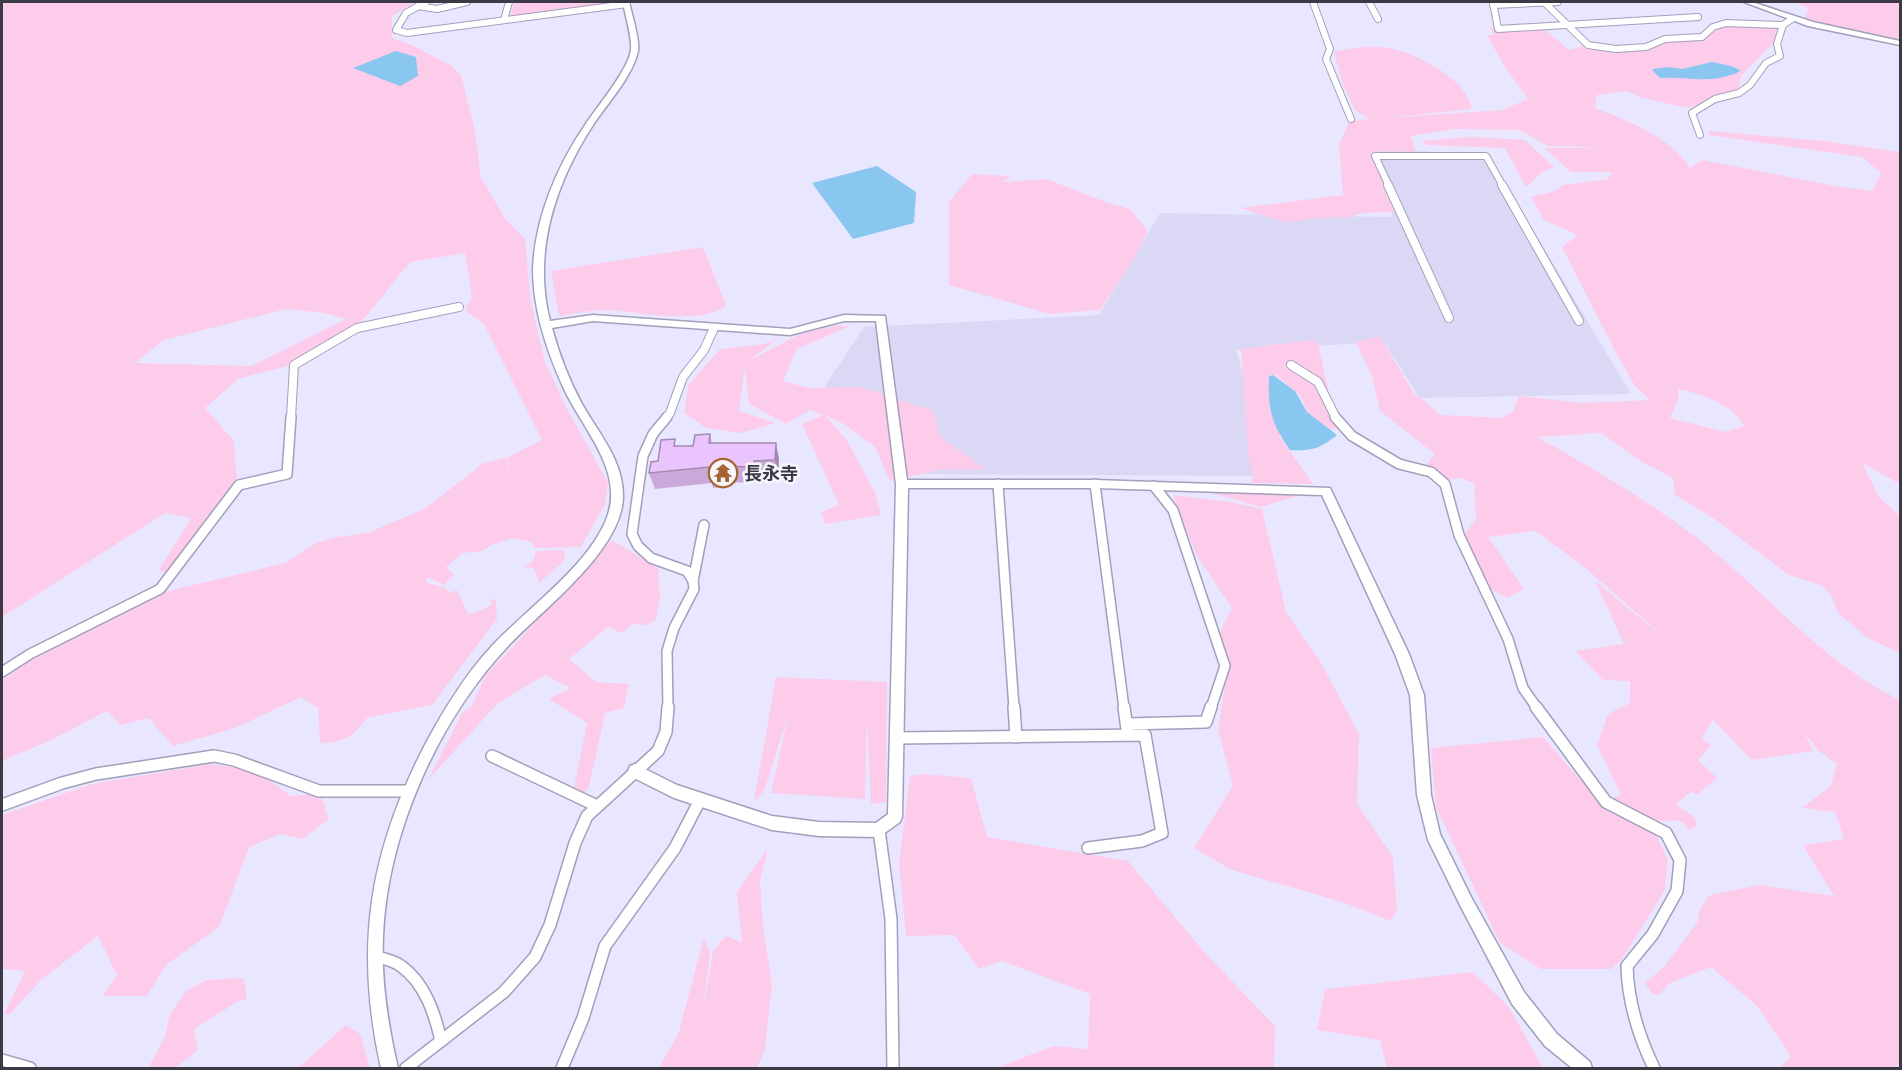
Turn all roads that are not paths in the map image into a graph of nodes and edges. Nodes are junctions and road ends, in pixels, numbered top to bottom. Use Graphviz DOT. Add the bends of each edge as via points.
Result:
graph roads {
  1 [pos="426,2"];
  2 [pos="467,2"];
  3 [pos="509,2"];
  4 [pos="1313,2"];
  5 [pos="1370,2"];
  6 [pos="1545,2"];
  7 [pos="1558,2"];
  8 [pos="1747,2"];
  9 [pos="627,3"];
  10 [pos="1493,3"];
  11 [pos="418,6"];
  12 [pos="1698,17"];
  13 [pos="1378,19"];
  14 [pos="1792,19"];
  15 [pos="504,20"];
  16 [pos="1783,25"];
  17 [pos="1569,26"];
  18 [pos="1900,43"];
  19 [pos="1351,119"];
  20 [pos="1700,135"];
  21 [pos="459,307"];
  22 [pos="1449,318"];
  23 [pos="1579,321"];
  24 [pos="548,326"];
  25 [pos="714,328"];
  26 [pos="1291,365"];
  27 [pos="902,484"];
  28 [pos="999,484"];
  29 [pos="1095,484"];
  30 [pos="1154,486"];
  31 [pos="704,525"];
  32 [pos="693,580"];
  33 [pos="2,672"];
  34 [pos="1127,730"];
  35 [pos="1016,737"];
  36 [pos="897,738"];
  37 [pos="492,756"];
  38 [pos="635,771"];
  39 [pos="408,790"];
  40 [pos="700,800"];
  41 [pos="2,806"];
  42 [pos="597,806"];
  43 [pos="879,830"];
  44 [pos="1088,848"];
  45 [pos="374,956"];
  46 [pos="441,1041"];
  47 [pos="2,1060"];
  48 [pos="30,1068"];
  49 [pos="388,1068"];
  50 [pos="406,1068"];
  51 [pos="562,1068"];
  52 [pos="893,1068"];
  53 [pos="1584,1068"];
  54 [pos="1654,1068"];
  1 -- 11 [label="street"];
  2 -- 11 [label="street" via="437,9"];
  3 -- 15 [label="street"];
  4 -- 19 [label="street" via="1330,49 1326,59"];
  5 -- 13 [label="street"];
  6 -- 7 [label="street"];
  6 -- 10 [label="street"];
  6 -- 17 [label="street"];
  8 -- 14 [label="street"];
  9 -- 15 [label="street"];
  9 -- 24 [label="street" via="635,50 563,171 545,226 538,272"];
  10 -- 17 [label="street" via="1498,29"];
  11 -- 15 [label="street" via="406,13 396,30 407,33"];
  12 -- 17 [label="street"];
  14 -- 16 [label="street"];
  14 -- 18 [label="street"];
  16 -- 17 [label="street" via="1726,23 1713,27 1702,37 1665,39 1626,50 1588,45"];
  16 -- 20 [label="street" via="1777,44 1780,56 1766,63 1750,86 1692,113"];
  21 -- 33 [label="street" via="357,328 294,365 288,474 239,485 160,589"];
  22 -- 23 [label="street" via="1375,156 1486,156"];
  24 -- 25 [label="street" via="593,318"];
  24 -- 39 [label="street" via="568,387 616,475 613,519 582,566 481,668"];
  25 -- 27 [label="street" via="790,332 844,318 880,318"];
  25 -- 32 [label="street" via="704,350 683,377 670,413 643,456 632,534 651,558 687,572"];
  26 -- 54 [label="street" via="1318,382 1336,419 1352,436 1399,464 1431,472 1445,484 1459,535 1508,639 1523,688 1606,802 1666,833 1680,860 1677,891 1653,934 1627,966 1629,1003 1639,1038"];
  27 -- 28 [label="street"];
  27 -- 36 [label="street"];
  28 -- 29 [label="street"];
  28 -- 35 [label="street"];
  29 -- 30 [label="street"];
  29 -- 34 [label="street"];
  30 -- 34 [label="street" via="1173,510 1225,666 1206,722"];
  30 -- 53 [label="street" via="1326,490 1417,695 1424,795 1433,835 1518,998 1551,1040"];
  31 -- 32 [label="street"];
  32 -- 38 [label="street" via="694,589 667,651 666,732 658,751"];
  34 -- 35 [label="street"];
  34 -- 44 [label="street" via="1145,735 1162,832 1142,841"];
  35 -- 36 [label="street"];
  36 -- 43 [label="street" via="895,817"];
  37 -- 42 [label="street"];
  38 -- 40 [label="street"];
  38 -- 42 [label="street"];
  39 -- 41 [label="street" via="319,791 214,756 96,774"];
  39 -- 45 [label="street" via="378,894"];
  40 -- 43 [label="street" via="772,823"];
  40 -- 51 [label="street" via="675,848 605,946 583,1018"];
  42 -- 46 [label="street" via="587,816 575,843 550,925 535,957 504,992"];
  43 -- 52 [label="street" via="893,943"];
  45 -- 46 [label="street" via="399,965 419,985 435,1014"];
  45 -- 49 [label="street" via="378,1027"];
  46 -- 50 [label="street"];
  47 -- 48 [label="street"];
}
